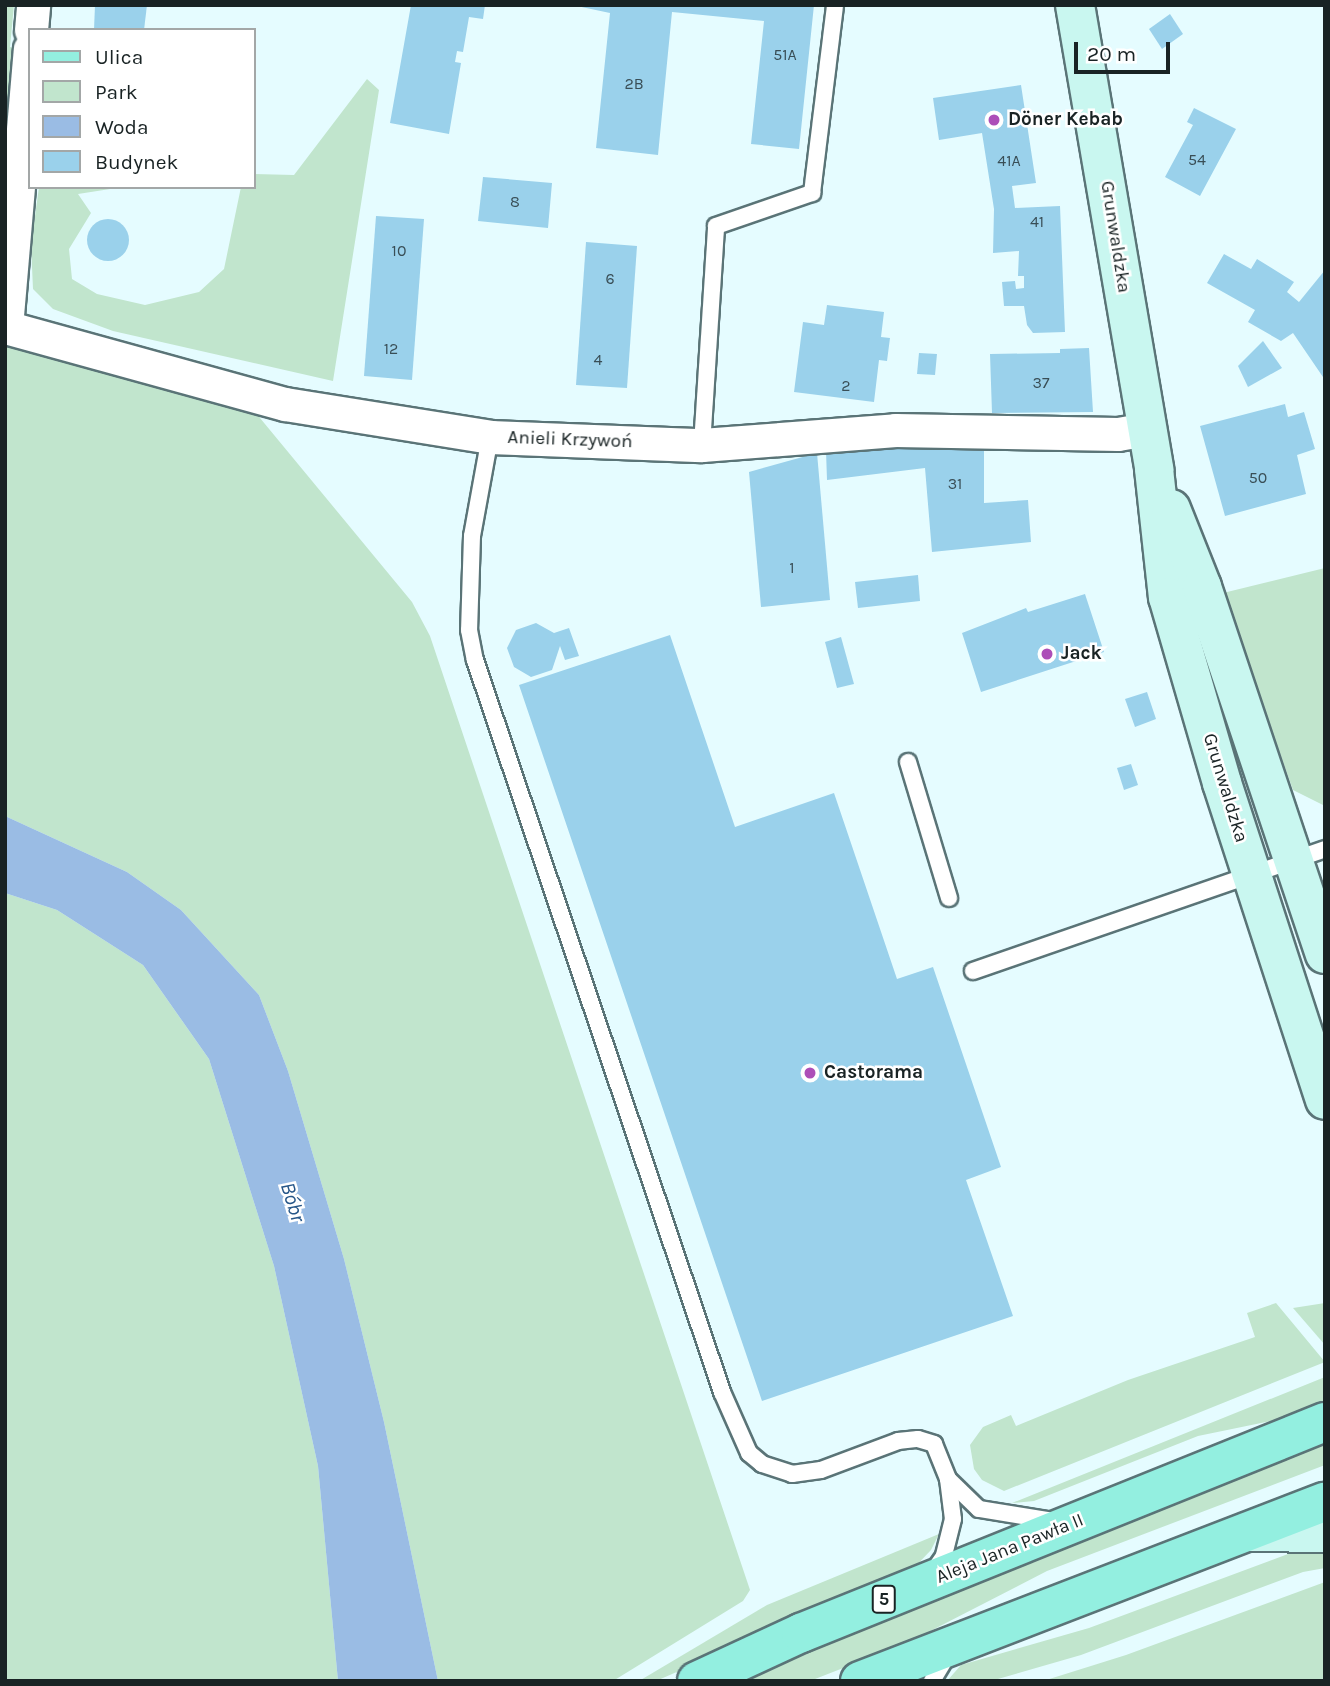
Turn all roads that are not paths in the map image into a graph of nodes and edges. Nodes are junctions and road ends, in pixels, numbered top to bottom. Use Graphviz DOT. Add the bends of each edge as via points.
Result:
graph roads {
  1 [pos="33,5"];
  2 [pos="835,5"];
  3 [pos="1075,5"];
  4 [pos="31,28"];
  5 [pos="28,71"];
  6 [pos="6,327"];
  7 [pos="1147,429"];
  8 [pos="490,437"];
  9 [pos="702,445"];
  10 [pos="1154,469"];
  11 [pos="908,762"];
  12 [pos="1309,854"];
  13 [pos="1252,872"];
  14 [pos="949,898"];
  15 [pos="1325,954"];
  16 [pos="973,971"];
  17 [pos="1325,1100"];
  18 [pos="1325,1422"];
  19 [pos="948,1479"];
  20 [pos="1325,1502"];
  21 [pos="1073,1523"];
  22 [pos="1243,1532"];
  23 [pos="1325,1532"];
  24 [pos="918,1585"];
  25 [pos="953,1645"];
  26 [pos="697,1681"];
  27 [pos="860,1681"];
  28 [pos="932,1681"];
  1 -- 4 [label="street"];
  2 -- 9 [label="lane" via="812,193 716,226"];
  3 -- 7 [label="street, Grunwaldzka"];
  5 -- 6 [label="street"];
  6 -- 8 [label="street, Anieli Krzywoń" via="285,404"];
  7 -- 9 [label="street, Anieli Krzywoń" via="1118,434 895,430"];
  7 -- 10 [label="street, Grunwaldzka"];
  8 -- 9 [label="street, Anieli Krzywoń"];
  8 -- 19 [label="lane" via="471,536 469,630 475,660 740,1437 762,1464 805,1474 873,1448 919,1439 934,1444"];
  10 -- 12 [label="street, Grunwaldzka" via="1210,584"];
  10 -- 13 [label="street, Grunwaldzka" via="1168,597"];
  11 -- 14 [label="lane"];
  12 -- 13 [label="lane"];
  12 -- 15 [label="street, Grunwaldzka"];
  13 -- 16 [label="lane"];
  13 -- 17 [label="street, Grunwaldzka"];
  18 -- 21 [label="main road, Aleja Jana Pawła II / 5"];
  19 -- 21 [label="lane" via="979,1509 991,1514"];
  19 -- 24 [label="lane" via="953,1519 944,1556"];
  20 -- 22 [label="main road"];
  21 -- 24 [label="main road, Aleja Jana Pawła II / 5"];
  22 -- 23 [label="street"];
  22 -- 25 [label="main road"];
  24 -- 26 [label="main road, Aleja Jana Pawła II / 5"];
  25 -- 27 [label="main road"];
  25 -- 28 [label="lane"];
}
